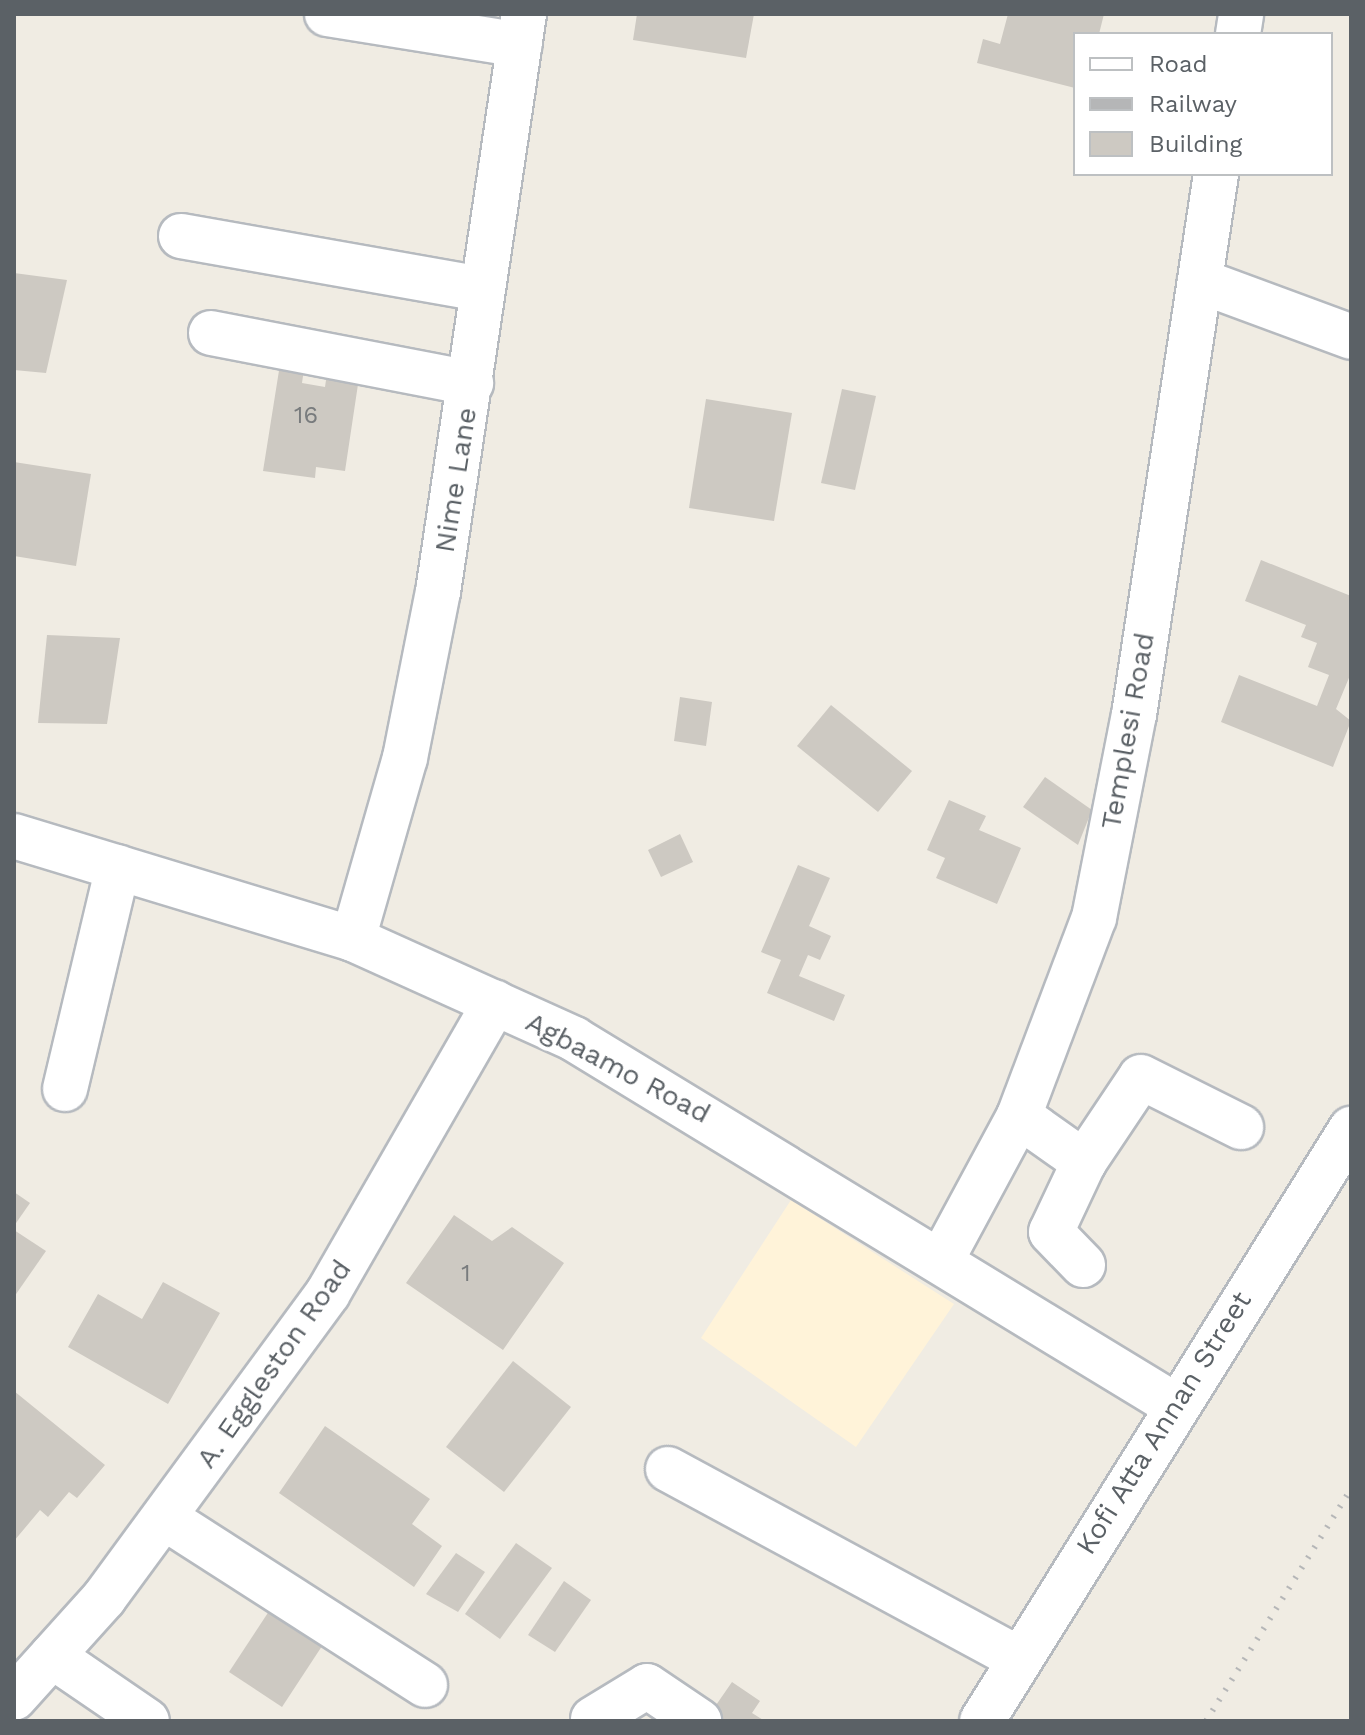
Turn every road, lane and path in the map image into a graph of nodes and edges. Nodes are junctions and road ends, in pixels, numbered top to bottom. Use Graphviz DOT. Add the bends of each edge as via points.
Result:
graph roads {
  1 [pos="327,14"];
  2 [pos="522,29"];
  3 [pos="1216,176"];
  4 [pos="181,236"];
  5 [pos="1200,281"];
  6 [pos="481,289"];
  7 [pos="211,333"];
  8 [pos="1351,337"];
  9 [pos="471,383"];
  10 [pos="14,836"];
  11 [pos="118,867"];
  12 [pos="353,939"];
  13 [pos="495,1003"];
  14 [pos="65,1089"];
  15 [pos="1019,1116"];
  16 [pos="1241,1127"];
  17 [pos="1351,1129"];
  18 [pos="1084,1162"];
  19 [pos="942,1259"];
  20 [pos="1083,1265"];
  21 [pos="1173,1404"];
  22 [pos="668,1469"];
  23 [pos="165,1518"];
  24 [pos="52,1656"];
  25 [pos="1019,1659"];
  26 [pos="425,1685"];
  27 [pos="14,1698"];
  28 [pos="593,1719"];
  29 [pos="147,1721"];
  30 [pos="699,1721"];
  31 [pos="982,1721"];
  1 -- 2 [label="street"];
  2 -- 6 [label="street, Nime Lane"];
  3 -- 5 [label="street, Templesi Road"];
  4 -- 6 [label="street"];
  5 -- 8 [label="street"];
  5 -- 15 [label="street, Templesi Road" via="1094,918"];
  6 -- 9 [label="street, Nime Lane"];
  7 -- 9 [label="street"];
  9 -- 12 [label="street, Nime Lane" via="419,693"];
  10 -- 11 [label="street, Agbaamo Road"];
  11 -- 12 [label="street, Agbaamo Road"];
  11 -- 14 [label="street"];
  12 -- 13 [label="street, Agbaamo Road"];
  13 -- 19 [label="street, Agbaamo Road" via="622,1063"];
  13 -- 23 [label="street, A. Eggleston Road" via="328,1293"];
  15 -- 18 [label="street"];
  15 -- 19 [label="street, Templesi Road"];
  16 -- 18 [label="street" via="1141,1077"];
  17 -- 21 [label="street, Kofi Atta Annan Street"];
  18 -- 20 [label="street" via="1051,1232 1053,1243"];
  19 -- 21 [label="street, Agbaamo Road"];
  21 -- 25 [label="street, Kofi Atta Annan Street"];
  22 -- 25 [label="street"];
  23 -- 24 [label="street, A. Eggleston Road"];
  23 -- 26 [label="street"];
  24 -- 27 [label="street, A. Eggleston Road"];
  24 -- 29 [label="street"];
  25 -- 31 [label="street, Kofi Atta Annan Street"];
  28 -- 30 [label="street" via="647,1686"];
}
